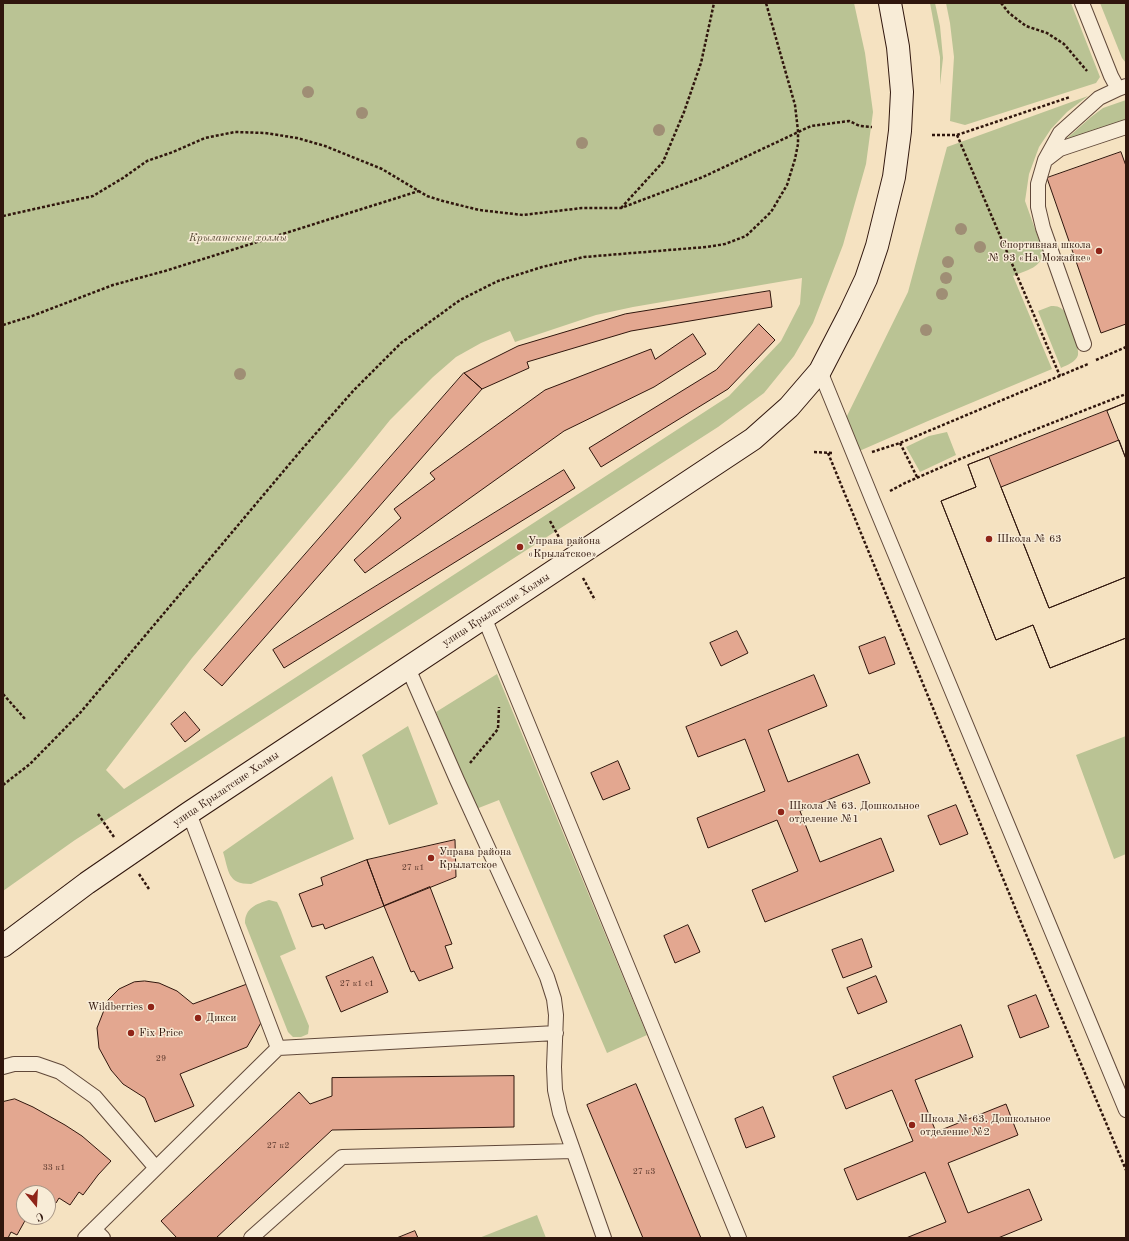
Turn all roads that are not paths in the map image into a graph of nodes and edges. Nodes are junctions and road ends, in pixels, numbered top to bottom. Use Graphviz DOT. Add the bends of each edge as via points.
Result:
graph roads {
  1 [pos="890,3"];
  2 [pos="1082,3"];
  3 [pos="1119,84"];
  4 [pos="1126,127"];
  5 [pos="1045,160"];
  6 [pos="1084,344"];
  7 [pos="820,371"];
  8 [pos="484,617"];
  9 [pos="408,668"];
  10 [pos="189,813"];
  11 [pos="3,946"];
  12 [pos="556,1033"];
  13 [pos="278,1048"];
  14 [pos="3,1067"];
  15 [pos="1126,1110"];
  16 [pos="573,1151"];
  17 [pos="156,1168"];
  18 [pos="94,1235"];
  19 [pos="252,1238"];
  20 [pos="604,1238"];
  21 [pos="739,1238"];
  1 -- 7 [label="street, улица Крылатские Холмы" via="898,47 902,92 894,177 866,279"];
  2 -- 3 [label="lane"];
  3 -- 5 [label="lane" via="1099,98 1060,133"];
  4 -- 5 [label="lane" via="1060,149"];
  5 -- 6 [label="lane" via="1038,184 1038,207"];
  7 -- 8 [label="street, улица Крылатские Холмы" via="790,407 753,439"];
  7 -- 15 [label="lane"];
  8 -- 9 [label="street, улица Крылатские Холмы"];
  8 -- 21 [label="lane"];
  9 -- 10 [label="street, улица Крылатские Холмы"];
  9 -- 12 [label="lane" via="547,977 554,999"];
  10 -- 11 [label="street, улица Крылатские Холмы" via="87,883"];
  10 -- 13 [label="lane"];
  12 -- 13 [label="lane"];
  12 -- 16 [label="lane" via="555,1090"];
  13 -- 17 [label="lane"];
  14 -- 17 [label="lane" via="14,1064 37,1064 60,1072 95,1097"];
  16 -- 19 [label="lane" via="342,1157"];
  16 -- 20 [label="lane"];
  17 -- 18 [label="lane"];
}
